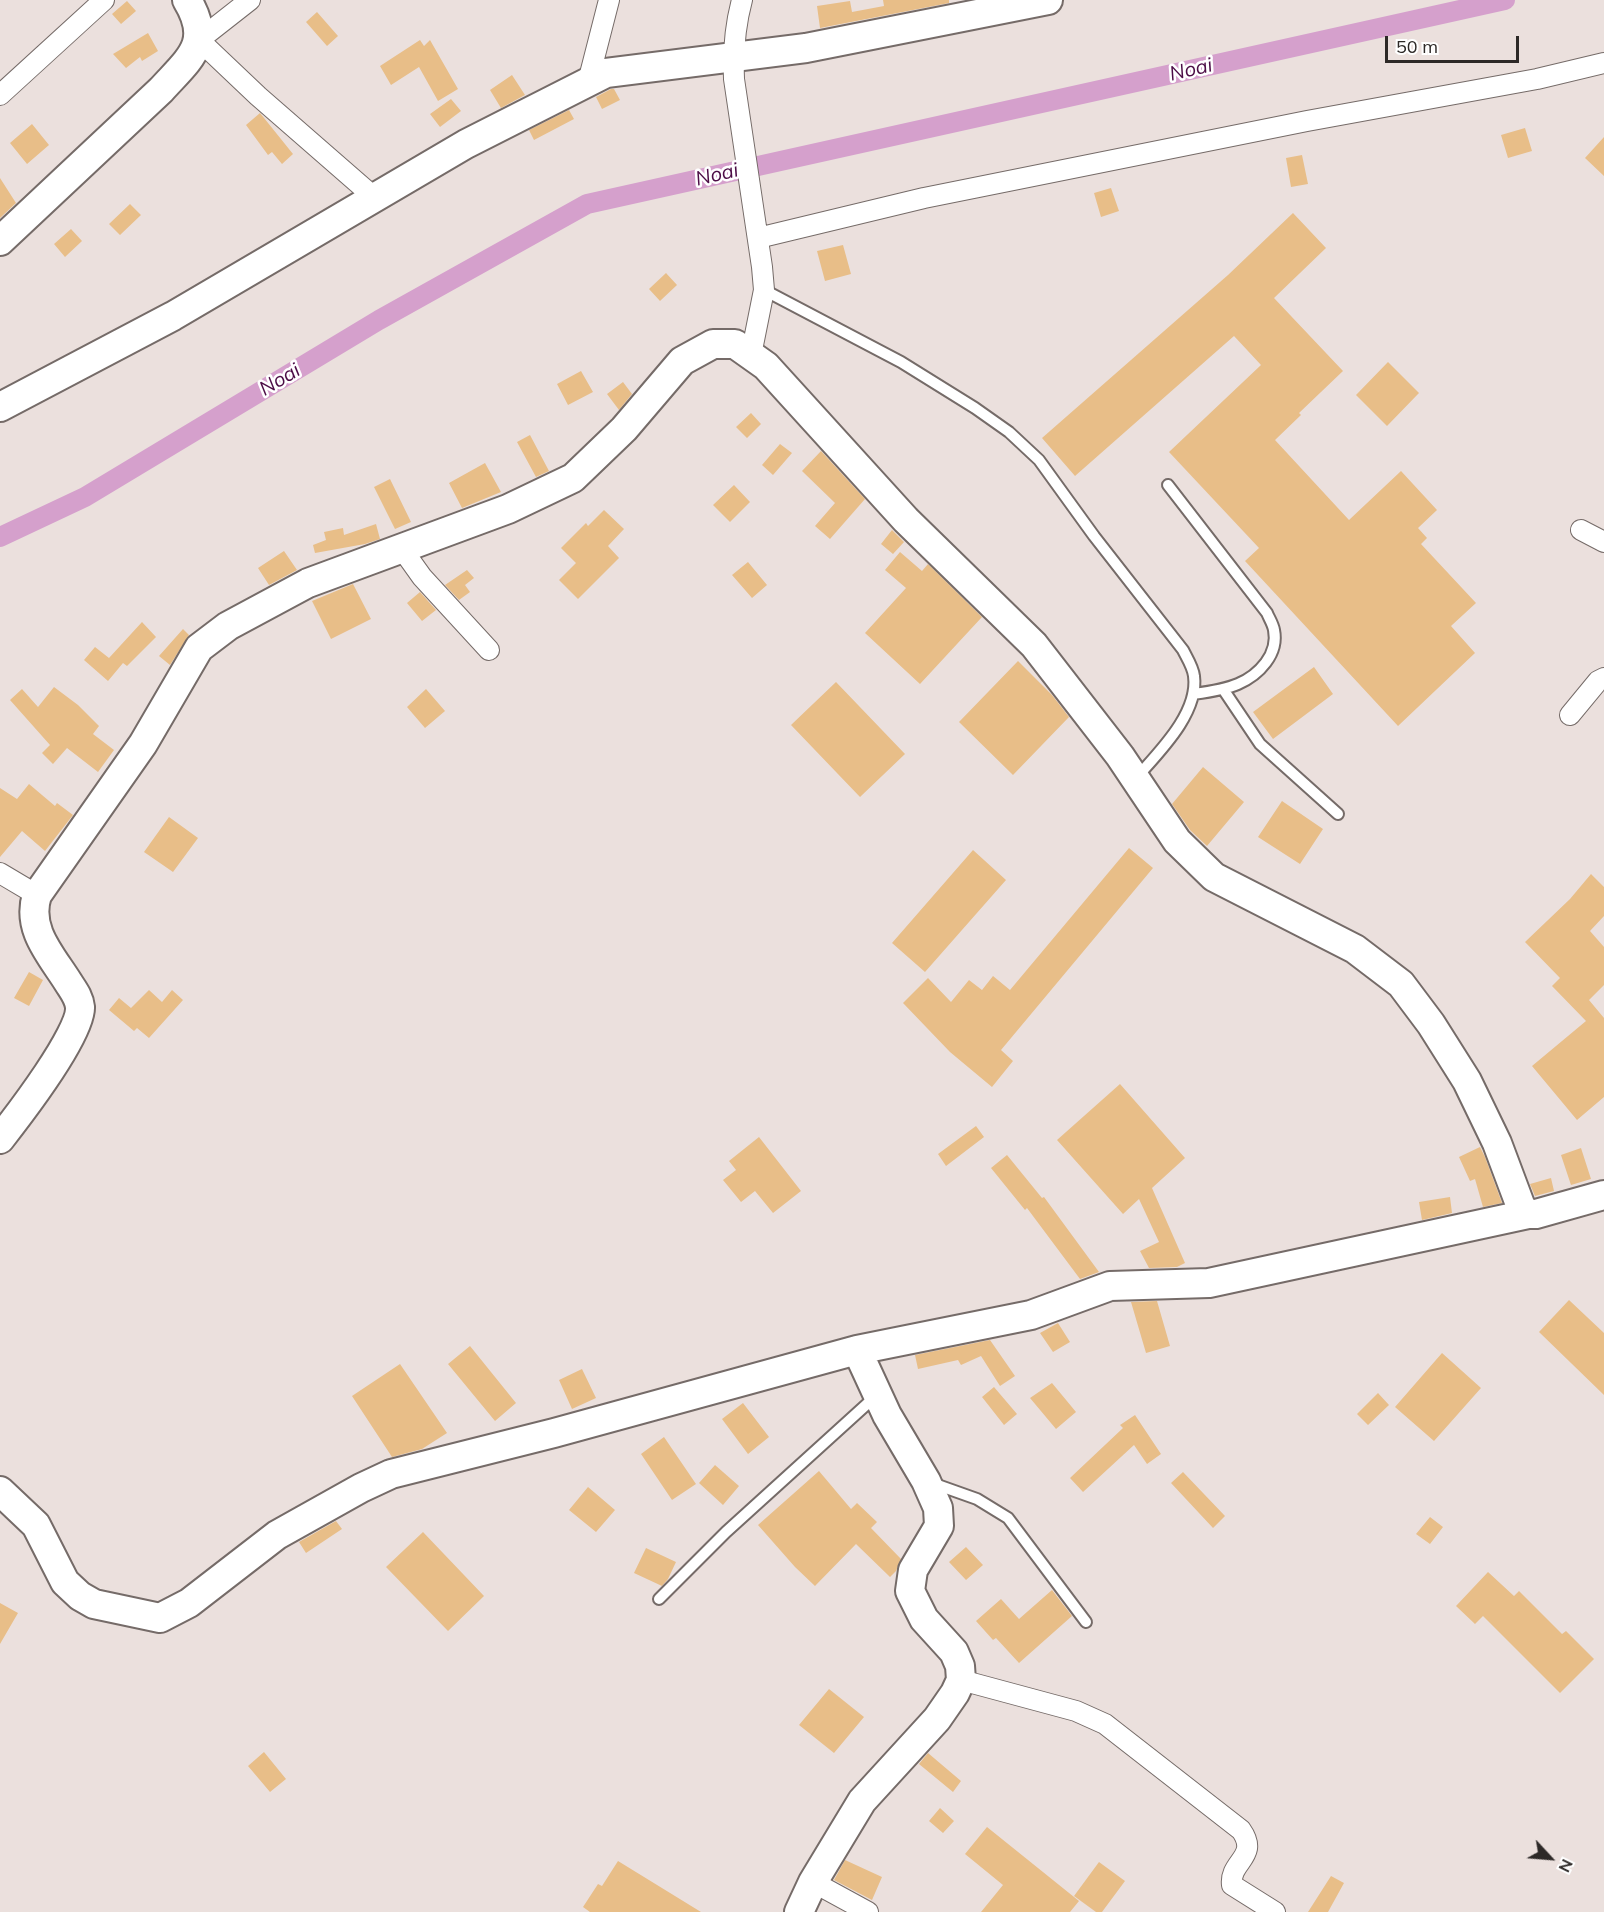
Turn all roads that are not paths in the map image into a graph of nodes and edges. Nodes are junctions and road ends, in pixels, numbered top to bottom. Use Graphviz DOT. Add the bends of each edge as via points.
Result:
graph roads {
  1 [pos="104,0"];
  2 [pos="187,0"];
  3 [pos="250,0"];
  4 [pos="609,0"];
  5 [pos="742,0"];
  6 [pos="1048,0"];
  7 [pos="199,40"];
  8 [pos="1604,63"];
  9 [pos="733,68"];
  10 [pos="588,82"];
  11 [pos="0,95"];
  12 [pos="375,198"];
  13 [pos="758,238"];
  14 [pos="0,241"];
  15 [pos="764,290"];
  16 [pos="751,355"];
  17 [pos="0,407"];
  18 [pos="1168,485"];
  19 [pos="1581,530"];
  20 [pos="1604,542"];
  21 [pos="402,549"];
  22 [pos="489,650"];
  23 [pos="1604,678"];
  24 [pos="1222,689"];
  25 [pos="1193,694"];
  26 [pos="1570,715"];
  27 [pos="1135,779"];
  28 [pos="1338,814"];
  29 [pos="0,873"];
  30 [pos="37,895"];
  31 [pos="0,1139"];
  32 [pos="1604,1195"];
  33 [pos="1528,1214"];
  34 [pos="857,1350"];
  35 [pos="878,1395"];
  36 [pos="926,1481"];
  37 [pos="0,1491"];
  38 [pos="659,1599"];
  39 [pos="1086,1622"];
  40 [pos="961,1680"];
  41 [pos="813,1882"];
  42 [pos="799,1912"];
  43 [pos="868,1912"];
  44 [pos="1275,1912"];
  1 -- 11 [label="street"];
  2 -- 7 [label="street" via="199,26"];
  3 -- 7 [label="street"];
  4 -- 10 [label="street"];
  5 -- 9 [label="street"];
  6 -- 9 [label="street" via="806,48"];
  7 -- 12 [label="street"];
  7 -- 14 [label="street" via="185,64 161,90"];
  8 -- 13 [label="street" via="924,198"];
  9 -- 10 [label="street" via="664,64 606,73"];
  9 -- 13 [label="street"];
  10 -- 12 [label="street" via="466,144"];
  12 -- 17 [label="street" via="173,316"];
  13 -- 15 [label="street"];
  15 -- 16 [label="street"];
  15 -- 25 [label="lane" via="910,368 975,408 1039,460 1183,650 1194,676"];
  16 -- 21 [label="street" via="735,344 713,344 682,361 624,429 573,478 508,509"];
  16 -- 27 [label="street" via="766,366 906,520 1034,645"];
  18 -- 24 [label="lane" via="1267,613 1274,630 1275,645 1270,658 1239,684"];
  19 -- 20 [label="street"];
  21 -- 22 [label="street" via="422,577"];
  21 -- 30 [label="street" via="308,583 228,626 199,648 143,744"];
  23 -- 26 [label="street"];
  24 -- 25 [label="lane"];
  24 -- 28 [label="lane" via="1260,744"];
  25 -- 27 [label="lane" via="1171,739"];
  27 -- 33 [label="street" via="1177,840 1214,877 1355,949 1401,984 1467,1081 1497,1143 1521,1207"];
  29 -- 30 [label="street"];
  30 -- 31 [label="street" via="34,919 38,934 78,998 79,1016 32,1098"];
  32 -- 33 [label="street"];
  33 -- 34 [label="street" via="1209,1283 1110,1286 1031,1315"];
  34 -- 35 [label="street"];
  34 -- 37 [label="street" via="391,1474 277,1535 189,1604 160,1618 94,1604 80,1596 65,1582 36,1525"];
  35 -- 36 [label="street"];
  35 -- 38 [label="lane" via="726,1532"];
  36 -- 39 [label="lane" via="977,1499 1008,1518"];
  36 -- 40 [label="street" via="938,1508 939,1526 913,1570 910,1591 924,1618 954,1652"];
  40 -- 41 [label="street" via="937,1719 862,1801"];
  40 -- 44 [label="street" via="1076,1711 1105,1724 1241,1830 1248,1848 1232,1886"];
  41 -- 42 [label="street"];
  41 -- 43 [label="street"];
}
